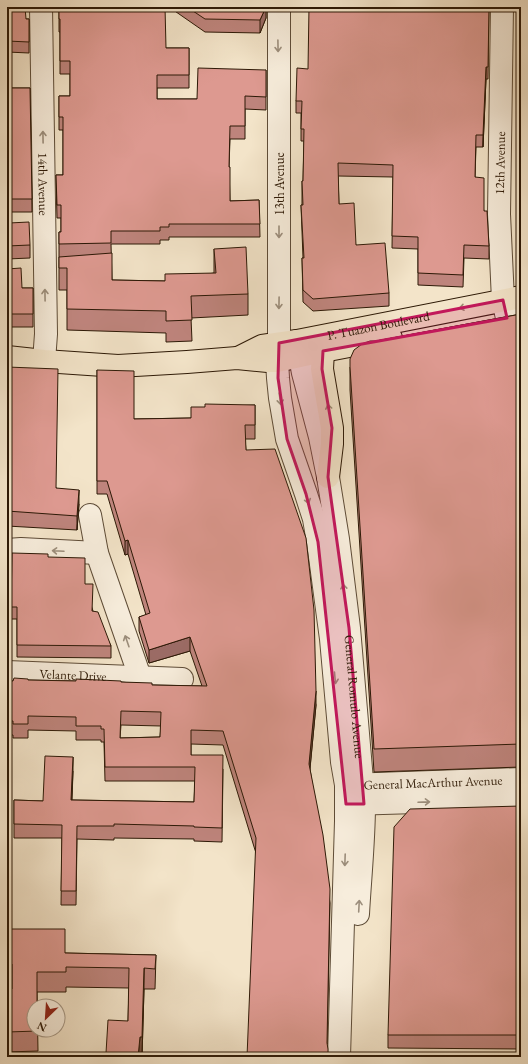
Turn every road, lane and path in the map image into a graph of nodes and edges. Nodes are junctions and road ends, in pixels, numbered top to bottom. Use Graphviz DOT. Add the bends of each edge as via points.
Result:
graph roads {
  1 [pos="41,7"];
  2 [pos="279,7"];
  3 [pos="502,7"];
  4 [pos="513,307"];
  5 [pos="288,350"];
  6 [pos="323,351"];
  7 [pos="7,357"];
  8 [pos="44,361"];
  9 [pos="320,437"];
  10 [pos="287,439"];
  11 [pos="328,477"];
  12 [pos="90,515"];
  13 [pos="7,550"];
  14 [pos="97,553"];
  15 [pos="7,672"];
  16 [pos="140,677"];
  17 [pos="182,679"];
  18 [pos="521,779"];
  19 [pos="355,795"];
  20 [pos="521,799"];
  21 [pos="339,1057"];
  22 [pos="352,1057"];
  8 -- 1 [label="street, 14th Avenue, one-way" via="46,334"];
  2 -- 5 [label="street, 13th Avenue, one-way"];
  3 -- 4 [label="street, 12th Avenue" via="499,214"];
  4 -- 5 [label="main road, P. Tuazon Boulevard, one-way"];
  4 -- 6 [label="main road, P. Tuazon Boulevard"];
  5 -- 6 [label="main road, P. Tuazon Boulevard"];
  5 -- 8 [label="main road, P. Tuazon Boulevard" via="262,346 237,358 118,366"];
  5 -- 9 [label="street, General Romulo Avenue"];
  5 -- 10 [label="street, General Romulo Avenue, one-way" via="280,398"];
  11 -- 6 [label="main road, one-way" via="332,428 322,369"];
  7 -- 8 [label="main road, P. Tuazon Boulevard"];
  9 -- 10 [label="street" via="307,430 292,434"];
  9 -- 11 [label="street, General Romulo Avenue"];
  10 -- 19 [label="street, General Romulo Avenue, one-way" via="314,519"];
  19 -- 11 [label="street, General Romulo Avenue, one-way" via="360,761 349,628"];
  12 -- 14 [label="street"];
  14 -- 13 [label="street, one-way"];
  16 -- 14 [label="street, one-way"];
  15 -- 16 [label="street, Velante Drive"];
  16 -- 17 [label="street, Velante Drive"];
  18 -- 19 [label="street, General MacArthur Avenue" via="466,782"];
  19 -- 20 [label="street, General MacArthur Avenue, one-way"];
  19 -- 21 [label="street, General Romulo Avenue, one-way" via="346,821"];
  22 -- 19 [label="street, General Romulo Avenue, one-way" via="364,827"];
}
